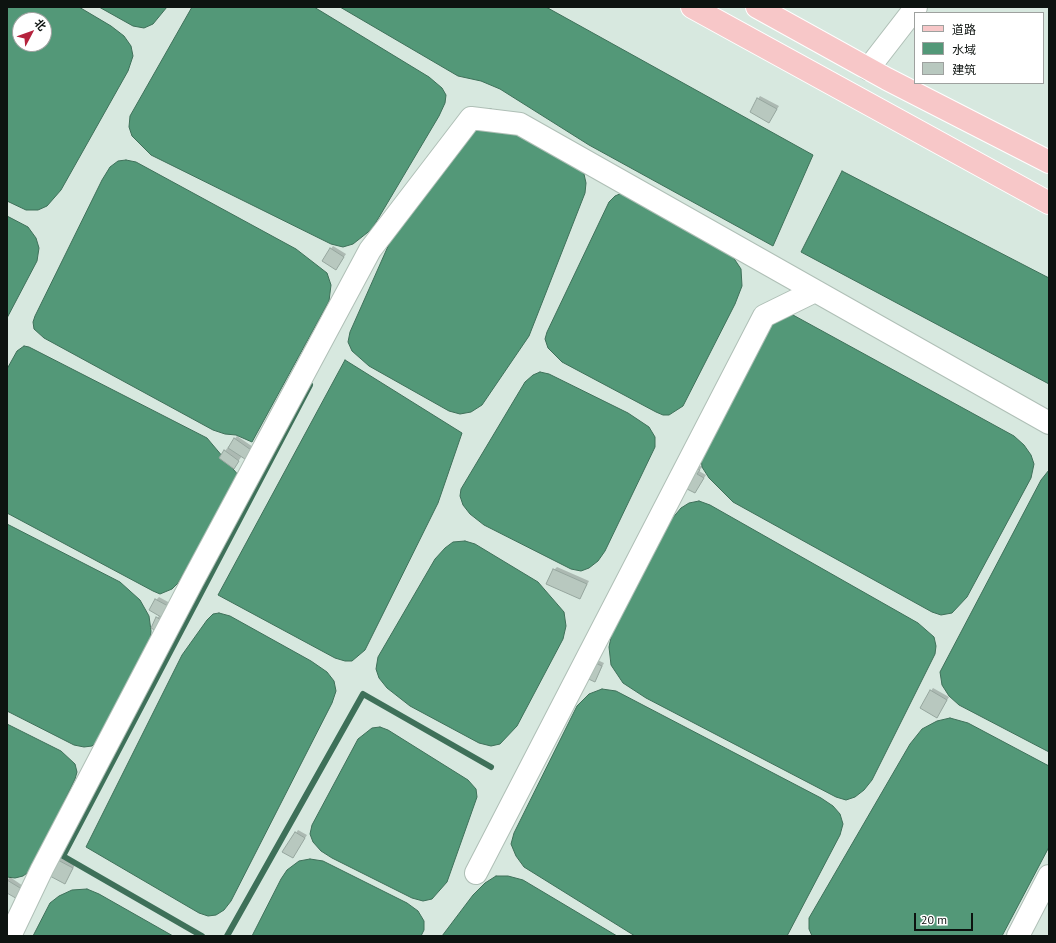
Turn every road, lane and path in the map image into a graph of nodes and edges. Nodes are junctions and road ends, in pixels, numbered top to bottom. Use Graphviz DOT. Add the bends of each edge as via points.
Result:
graph roads {
  1 [pos="692,7"];
  2 [pos="757,7"];
  3 [pos="916,7"];
  4 [pos="868,69"];
  5 [pos="1049,162"];
  6 [pos="1049,203"];
  7 [pos="815,291"];
  8 [pos="1049,424"];
  9 [pos="476,873"];
  10 [pos="1049,876"];
  11 [pos="10,936"];
  12 [pos="1018,936"];
  1 -- 6 [label="main road"];
  2 -- 4 [label="main road"];
  3 -- 4 [label="street"];
  4 -- 5 [label="main road"];
  7 -- 8 [label="street"];
  7 -- 9 [label="street" via="764,316"];
  7 -- 11 [label="street" via="520,124 471,118 370,250 188,589 42,869"];
  10 -- 12 [label="street"];
}
